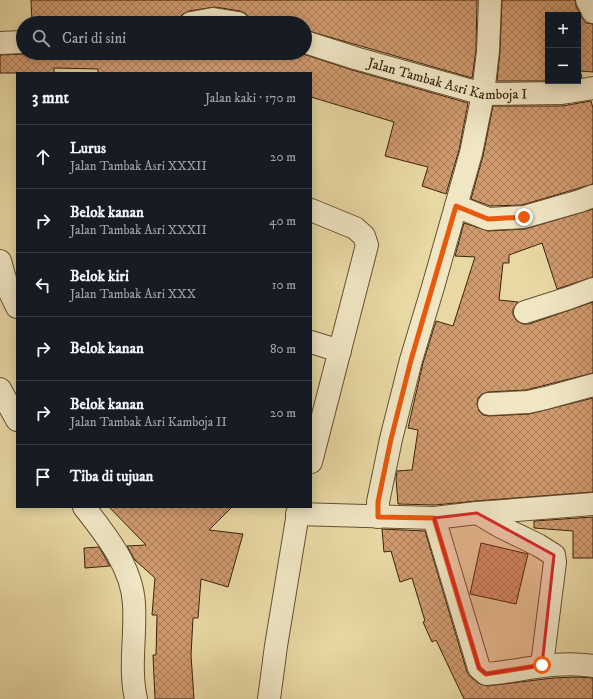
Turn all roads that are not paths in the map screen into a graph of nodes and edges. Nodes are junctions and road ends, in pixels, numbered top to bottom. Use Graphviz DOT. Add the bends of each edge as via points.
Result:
graph roads {
  1 [pos="490,0"];
  2 [pos="587,0"];
  3 [pos="214,10"];
  4 [pos="593,12"];
  5 [pos="203,16"];
  6 [pos="225,16"];
  7 [pos="16,42"];
  8 [pos="0,43"];
  9 [pos="312,44"];
  10 [pos="593,88"];
  11 [pos="483,94"];
  12 [pos="593,196"];
  13 [pos="456,206"];
  14 [pos="312,210"];
  15 [pos="0,261"];
  16 [pos="593,289"];
  17 [pos="16,305"];
  18 [pos="525,312"];
  19 [pos="312,342"];
  20 [pos="340,351"];
  21 [pos="593,385"];
  22 [pos="0,389"];
  23 [pos="489,404"];
  24 [pos="16,418"];
  25 [pos="312,458"];
  26 [pos="593,504"];
  27 [pos="85,508"];
  28 [pos="298,510"];
  29 [pos="477,513"];
  30 [pos="378,517"];
  31 [pos="434,518"];
  32 [pos="542,665"];
  33 [pos="593,666"];
  34 [pos="136,699"];
  35 [pos="269,699"];
  1 -- 11 [label="street"];
  2 -- 4 [label="street"];
  3 -- 5 [label="street"];
  3 -- 6 [label="street"];
  7 -- 8 [label="street"];
  9 -- 11 [label="street, Jalan Tambak Asri Kamboja I"];
  10 -- 11 [label="street, Jalan Tambak Asri Kamboja I" via="562,93"];
  11 -- 13 [label="street" via="471,153"];
  12 -- 13 [label="street" via="524,217 488,219"];
  13 -- 30 [label="street" via="411,360 378,502"];
  14 -- 20 [label="street" via="355,228 364,236 368,245"];
  15 -- 17 [label="street" via="6,286"];
  16 -- 18 [label="street"];
  19 -- 20 [label="street"];
  20 -- 25 [label="street"];
  21 -- 23 [label="street" via="534,401"];
  22 -- 24 [label="street"];
  26 -- 29 [label="street"];
  27 -- 34 [label="street" via="120,557 130,580 134,603 133,685"];
  28 -- 30 [label="street"];
  28 -- 35 [label="street"];
  29 -- 31 [label="street"];
  29 -- 32 [label="street" via="554,555"];
  30 -- 31 [label="street"];
  31 -- 32 [label="street" via="479,668 486,674"];
  32 -- 33 [label="street"];
}
